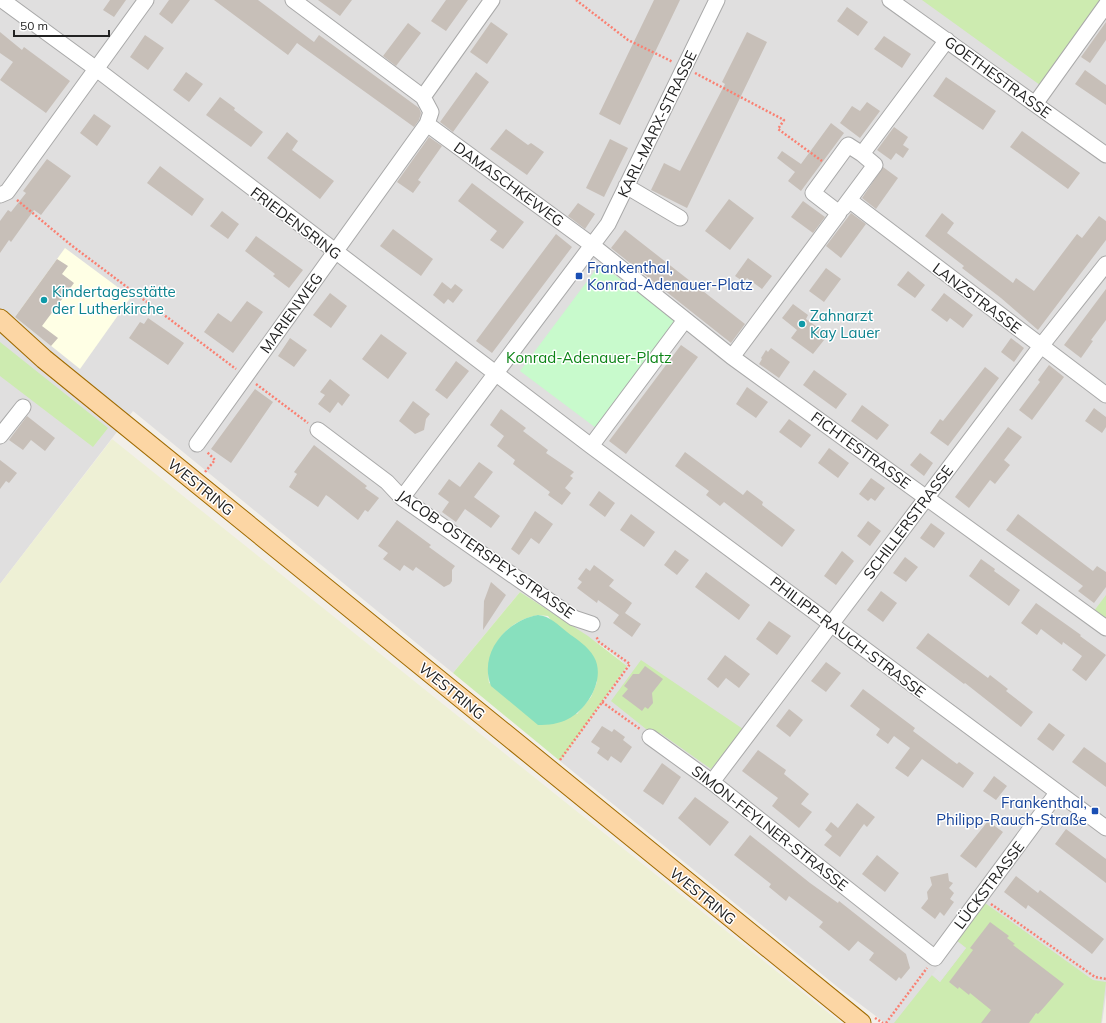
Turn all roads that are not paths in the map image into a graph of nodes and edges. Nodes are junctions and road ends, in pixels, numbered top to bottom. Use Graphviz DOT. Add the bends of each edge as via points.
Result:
graph roads {
  1 [pos="2,0"];
  2 [pos="146,0"];
  3 [pos="293,0"];
  4 [pos="492,0"];
  5 [pos="717,0"];
  6 [pos="890,0"];
  7 [pos="1106,5"];
  8 [pos="947,40"];
  9 [pos="95,68"];
  10 [pos="423,97"];
  11 [pos="1035,104"];
  12 [pos="427,124"];
  13 [pos="862,154"];
  14 [pos="1106,154"];
  15 [pos="626,186"];
  16 [pos="3,193"];
  17 [pos="849,200"];
  18 [pos="839,213"];
  19 [pos="680,218"];
  20 [pos="592,245"];
  21 [pos="335,252"];
  22 [pos="1106,264"];
  23 [pos="0,319"];
  24 [pos="685,320"];
  25 [pos="0,328"];
  26 [pos="1041,346"];
  27 [pos="732,357"];
  28 [pos="44,359"];
  29 [pos="496,374"];
  30 [pos="1106,395"];
  31 [pos="23,407"];
  32 [pos="318,430"];
  33 [pos="0,436"];
  34 [pos="197,444"];
  35 [pos="591,446"];
  36 [pos="402,498"];
  37 [pos="927,498"];
  38 [pos="592,624"];
  39 [pos="831,624"];
  40 [pos="1106,628"];
  41 [pos="650,737"];
  42 [pos="712,782"];
  43 [pos="1057,793"];
  44 [pos="1106,828"];
  45 [pos="935,958"];
  46 [pos="861,1023"];
  1 -- 9 [label="street, FRIEDENSRING"];
  2 -- 9 [label="street"];
  3 -- 10 [label="street"];
  4 -- 10 [label="street"];
  5 -- 15 [label="street, KARL-MARX-STRASSE"];
  6 -- 8 [label="street, GOETHESTRASSE"];
  7 -- 11 [label="street"];
  8 -- 11 [label="street, GOETHESTRASSE"];
  8 -- 13 [label="street"];
  9 -- 16 [label="street"];
  9 -- 21 [label="street, FRIEDENSRING"];
  10 -- 12 [label="street" via="431,112"];
  11 -- 14 [label="street, GOETHESTRASSE"];
  12 -- 20 [label="street, DAMASCHKEWEG"];
  12 -- 21 [label="street, MARIENWEG"];
  13 -- 17 [label="street" via="875,165"];
  13 -- 18 [label="street" via="848,145 813,193"];
  15 -- 19 [label="street"];
  15 -- 20 [label="street, KARL-MARX-STRASSE" via="608,224"];
  17 -- 18 [label="street"];
  17 -- 26 [label="street, LANZSTRASSE"];
  18 -- 27 [label="street"];
  20 -- 24 [label="street"];
  20 -- 29 [label="street"];
  21 -- 29 [label="street, FRIEDENSRING"];
  21 -- 34 [label="street, MARIENWEG"];
  22 -- 26 [label="street, SCHILLERSTRASSE"];
  23 -- 28 [label="main road, WESTRING"];
  24 -- 27 [label="street"];
  24 -- 35 [label="street"];
  25 -- 28 [label="main road, WESTRING"];
  26 -- 30 [label="street, LANZSTRASSE"];
  26 -- 37 [label="street, SCHILLERSTRASSE"];
  27 -- 37 [label="street, FICHTESTRASSE"];
  28 -- 46 [label="main road, WESTRING"];
  29 -- 35 [label="street, FRIEDENSRING"];
  29 -- 36 [label="street"];
  31 -- 33 [label="street"];
  32 -- 36 [label="street, JACOB-OSTERSPEY-STRASSE" via="387,482"];
  35 -- 39 [label="street, PHILIPP-RAUCH-STRASSE"];
  36 -- 38 [label="street, JACOB-OSTERSPEY-STRASSE" via="574,618"];
  37 -- 39 [label="street, SCHILLERSTRASSE"];
  37 -- 40 [label="street, FICHTESTRASSE"];
  39 -- 42 [label="street, SCHILLERSTRASSE"];
  39 -- 43 [label="street, PHILIPP-RAUCH-STRASSE"];
  41 -- 42 [label="street, SIMON-FEYLNER-STRASSE"];
  42 -- 45 [label="street, SIMON-FEYLNER-STRASSE"];
  43 -- 44 [label="street, PHILIPP-RAUCH-STRASSE"];
  43 -- 45 [label="street, LÜCKSTRASSE"];
}
